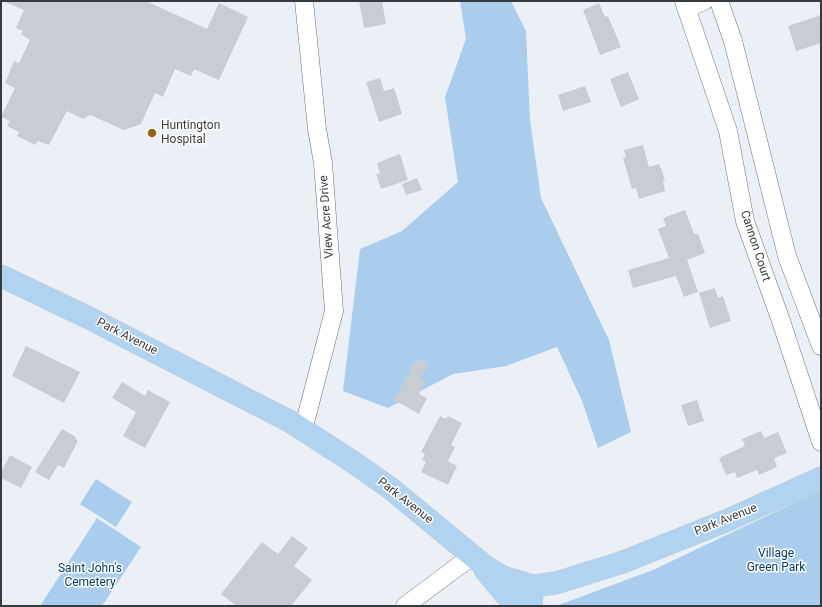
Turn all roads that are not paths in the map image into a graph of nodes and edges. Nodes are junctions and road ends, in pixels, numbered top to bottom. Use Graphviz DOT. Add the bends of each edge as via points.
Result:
graph roads {
  1 [pos="304,1"];
  2 [pos="704,1"];
  3 [pos="719,1"];
  4 [pos="685,5"];
  5 [pos="763,161"];
  6 [pos="735,171"];
  7 [pos="1,276"];
  8 [pos="806,306"];
  9 [pos="780,318"];
  10 [pos="821,346"];
  11 [pos="303,430"];
  12 [pos="821,442"];
  13 [pos="821,478"];
  14 [pos="472,556"];
  15 [pos="532,596"];
  16 [pos="405,606"];
  17 [pos="515,606"];
  1 -- 11 [label="street, View Acre Drive" via="323,163 334,311"];
  2 -- 4 [label="street"];
  3 -- 5 [label="street" via="733,41"];
  4 -- 6 [label="street, Cannon Court" via="728,131"];
  5 -- 6 [label="street"];
  5 -- 8 [label="street" via="787,256"];
  6 -- 9 [label="street, Cannon Court" via="745,221"];
  7 -- 11 [label="main road, Park Avenue" via="89,318"];
  8 -- 9 [label="street"];
  8 -- 10 [label="street"];
  9 -- 12 [label="street, Cannon Court"];
  11 -- 14 [label="main road, Park Avenue" via="390,488"];
  13 -- 15 [label="main road, Park Avenue" via="757,508 644,554 567,580"];
  14 -- 15 [label="main road, Park Avenue"];
  14 -- 16 [label="street"];
  14 -- 17 [label="main road"];
}
